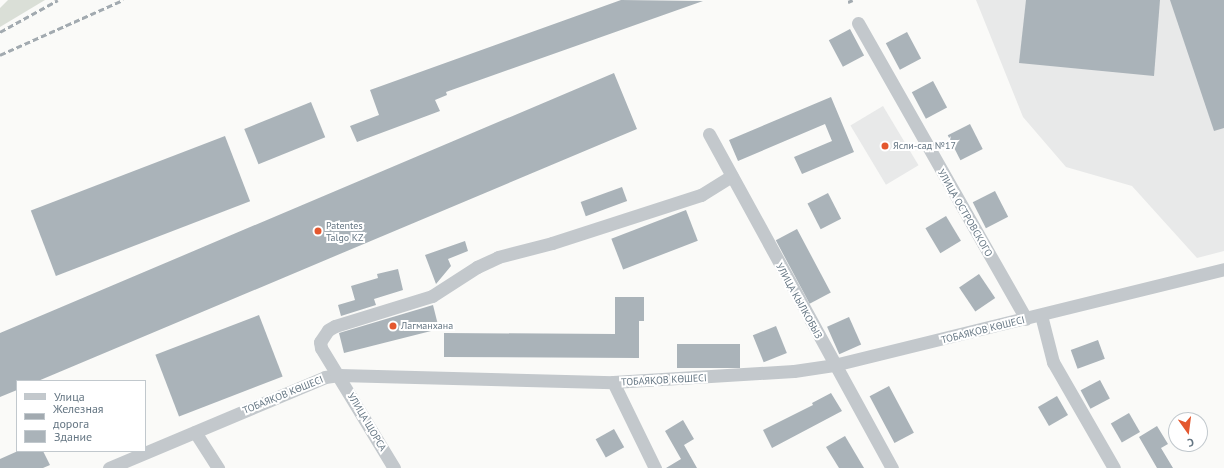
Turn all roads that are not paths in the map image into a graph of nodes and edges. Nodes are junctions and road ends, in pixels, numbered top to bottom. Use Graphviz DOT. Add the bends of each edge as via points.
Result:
graph roads {
  1 [pos="858,23"];
  2 [pos="710,134"];
  3 [pos="732,176"];
  4 [pos="1224,269"];
  5 [pos="1041,315"];
  6 [pos="1026,319"];
  7 [pos="834,366"];
  8 [pos="339,375"];
  9 [pos="612,382"];
  10 [pos="195,432"];
  11 [pos="109,468"];
  12 [pos="218,468"];
  13 [pos="394,468"];
  14 [pos="655,468"];
  15 [pos="892,468"];
  16 [pos="1114,468"];
  1 -- 6 [label="street, УЛИЦА ОСТРОВСКОГО"];
  2 -- 3 [label="street, УЛИЦА КЫЛКОБЫЗ"];
  3 -- 7 [label="street, УЛИЦА КЫЛКОБЫЗ"];
  3 -- 8 [label="street, УЛИЦА ЩОРСА" via="700,195 567,238 498,257 477,267 432,296 335,326 320,342 321,348"];
  4 -- 5 [label="street, ТОБАЯҚОВ КӨШЕСІ"];
  5 -- 6 [label="street, ТОБАЯҚОВ КӨШЕСІ"];
  5 -- 16 [label="street" via="1053,362"];
  6 -- 7 [label="street, ТОБАЯҚОВ КӨШЕСІ"];
  7 -- 9 [label="street, ТОБАЯҚОВ КӨШЕСІ" via="759,375"];
  7 -- 15 [label="street, УЛИЦА КЫЛКОБЫЗ"];
  8 -- 9 [label="street, ТОБАЯҚОВ КӨШЕСІ"];
  8 -- 10 [label="street, ТОБАЯҚОВ КӨШЕСІ" via="309,383"];
  8 -- 13 [label="street, УЛИЦА ЩОРСА"];
  9 -- 14 [label="street"];
  10 -- 11 [label="street, ТОБАЯҚОВ КӨШЕСІ"];
  10 -- 12 [label="street"];
}
